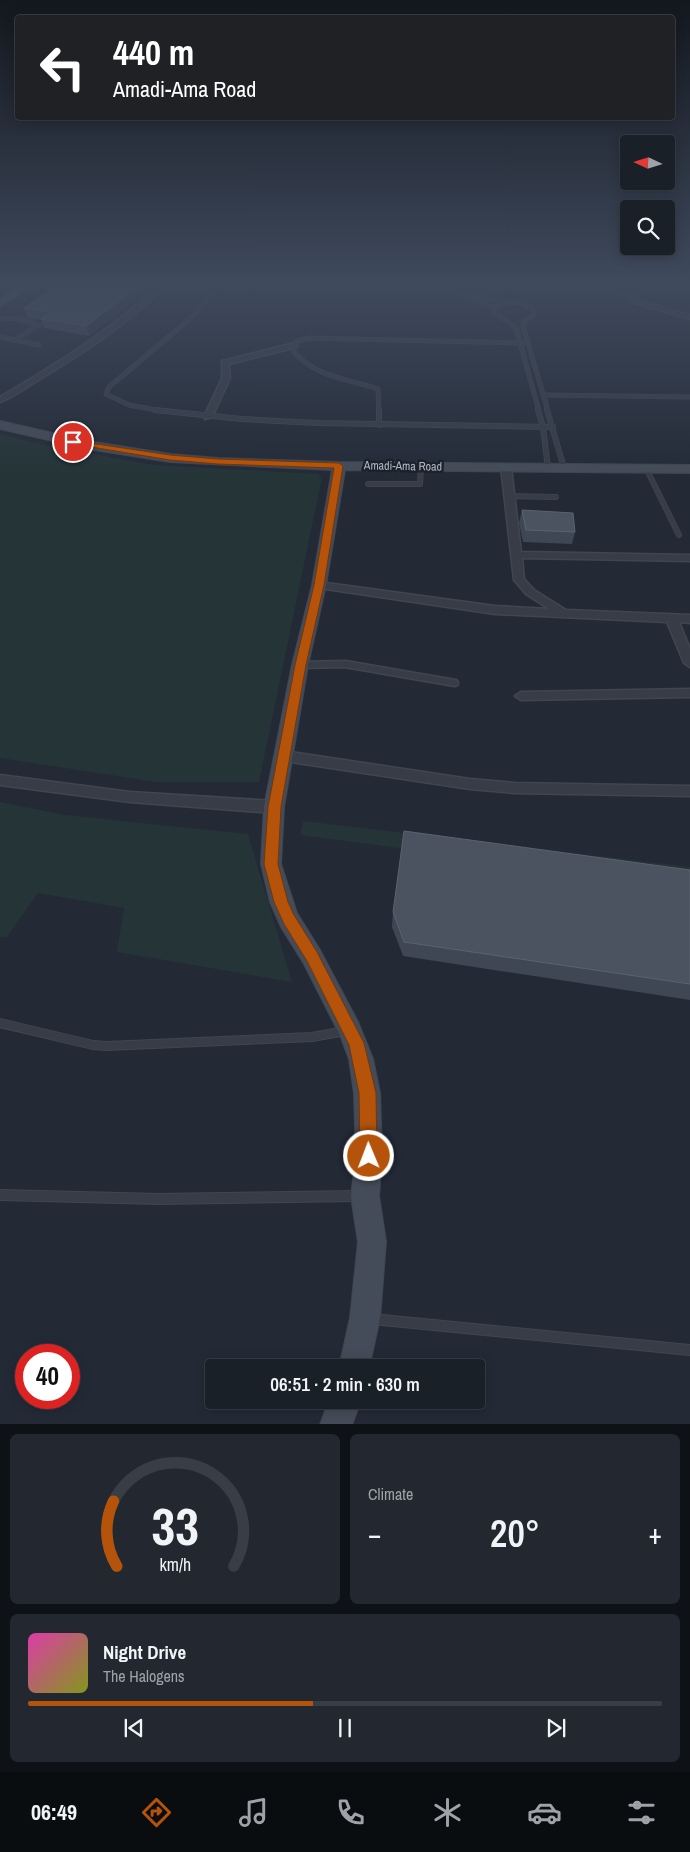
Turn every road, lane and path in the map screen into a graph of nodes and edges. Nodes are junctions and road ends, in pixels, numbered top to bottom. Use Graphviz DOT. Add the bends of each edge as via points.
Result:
graph roads {
  1 [pos="83,347"];
  2 [pos="156,347"];
  3 [pos="285,347"];
  4 [pos="293,347"];
  5 [pos="521,347"];
  6 [pos="528,347"];
  7 [pos="543,395"];
  8 [pos="690,397"];
  9 [pos="0,400"];
  10 [pos="208,417"];
  11 [pos="0,425"];
  12 [pos="379,426"];
  13 [pos="544,427"];
  14 [pos="553,427"];
  15 [pos="339,466"];
  16 [pos="421,467"];
  17 [pos="506,467"];
  18 [pos="548,468"];
  19 [pos="564,468"];
  20 [pos="646,468"];
  21 [pos="690,469"];
  22 [pos="368,484"];
  23 [pos="508,496"];
  24 [pos="556,497"];
  25 [pos="679,535"];
  26 [pos="516,555"];
  27 [pos="690,558"];
  28 [pos="319,585"];
  29 [pos="564,613"];
  30 [pos="672,618"];
  31 [pos="690,619"];
  32 [pos="690,664"];
  33 [pos="300,665"];
  34 [pos="454,683"];
  35 [pos="690,693"];
  36 [pos="521,696"];
  37 [pos="284,756"];
  38 [pos="0,780"];
  39 [pos="690,791"];
  40 [pos="274,807"];
  41 [pos="0,1023"];
  42 [pos="350,1030"];
  43 [pos="0,1195"];
  44 [pos="365,1196"];
  45 [pos="365,1318"];
  46 [pos="690,1350"];
  47 [pos="356,1359"];
  48 [pos="342,1409"];
  49 [pos="336,1424"];
  1 -- 9 [label="street"];
  2 -- 10 [label="lane" via="109,387 106,394 119,402"];
  3 -- 10 [label="street" via="225,363 226,378"];
  4 -- 12 [label="lane" via="296,356 308,365 378,389"];
  5 -- 13 [label="lane"];
  6 -- 7 [label="lane"];
  7 -- 8 [label="lane"];
  7 -- 14 [label="lane"];
  10 -- 12 [label="lane"];
  11 -- 15 [label="street, Amadi-Ama Road" via="88,445 170,458"];
  12 -- 13 [label="lane"];
  13 -- 14 [label="lane"];
  13 -- 18 [label="lane"];
  14 -- 19 [label="lane"];
  15 -- 16 [label="street, Amadi-Ama Road"];
  15 -- 28 [label="street"];
  16 -- 17 [label="street, Amadi-Ama Road"];
  16 -- 22 [label="lane" via="420,484"];
  17 -- 18 [label="street, Amadi-Ama Road"];
  17 -- 23 [label="street"];
  18 -- 19 [label="street, Amadi-Ama Road"];
  19 -- 20 [label="street, Amadi-Ama Road"];
  20 -- 21 [label="street, Amadi-Ama Road"];
  20 -- 25 [label="lane"];
  23 -- 24 [label="lane"];
  23 -- 26 [label="street"];
  26 -- 27 [label="street"];
  26 -- 29 [label="street" via="523,587"];
  28 -- 29 [label="street" via="495,610"];
  28 -- 33 [label="street"];
  29 -- 30 [label="street"];
  30 -- 31 [label="street"];
  30 -- 32 [label="street"];
  33 -- 34 [label="lane" via="345,664"];
  33 -- 37 [label="street"];
  35 -- 36 [label="street"];
  37 -- 39 [label="street" via="515,788"];
  37 -- 40 [label="street"];
  38 -- 40 [label="street" via="130,797"];
  40 -- 42 [label="street" via="271,864 281,902"];
  41 -- 42 [label="lane" via="107,1046 312,1037"];
  42 -- 44 [label="street" via="361,1059 367,1093 369,1156"];
  43 -- 44 [label="lane" via="159,1199"];
  44 -- 45 [label="street" via="372,1242"];
  45 -- 46 [label="lane"];
  45 -- 47 [label="street"];
  48 -- 49 [label="street"];
}
